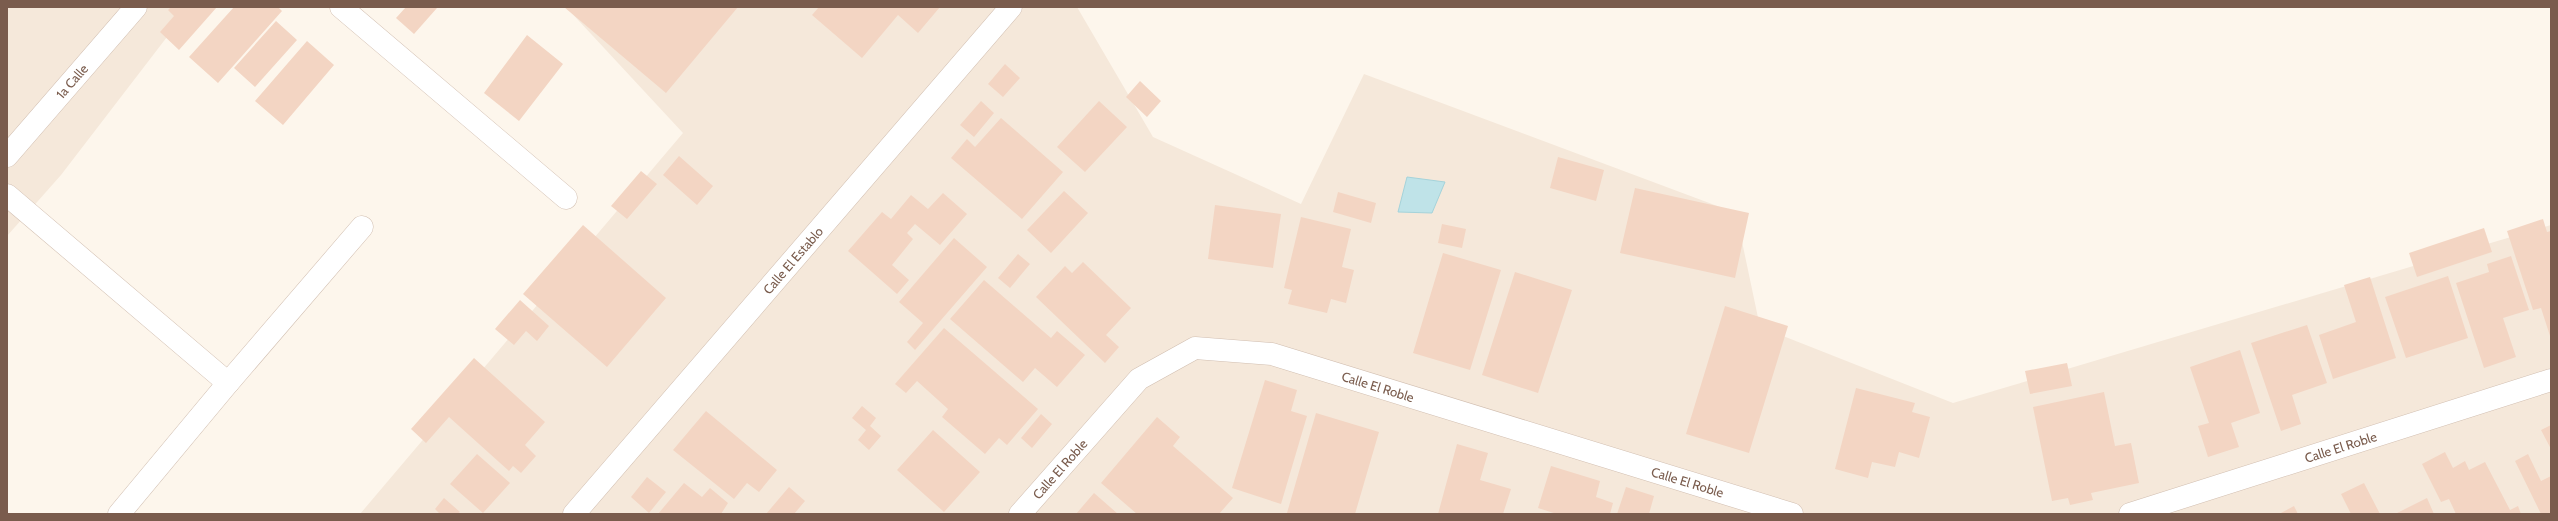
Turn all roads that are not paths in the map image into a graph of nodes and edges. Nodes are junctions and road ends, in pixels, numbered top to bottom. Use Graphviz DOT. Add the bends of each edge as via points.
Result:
graph roads {
  1 [pos="136,7"];
  2 [pos="341,7"];
  3 [pos="1011,7"];
  4 [pos="7,156"];
  5 [pos="7,195"];
  6 [pos="566,198"];
  7 [pos="362,227"];
  8 [pos="2551,380"];
  9 [pos="228,383"];
  10 [pos="119,514"];
  11 [pos="574,514"];
  12 [pos="1020,514"];
  13 [pos="1792,514"];
  14 [pos="2130,514"];
  1 -- 4 [label="street, 1a Calle"];
  2 -- 6 [label="street"];
  3 -- 11 [label="street, Calle El Establo"];
  5 -- 9 [label="street"];
  7 -- 9 [label="street"];
  8 -- 14 [label="street, Calle El Roble"];
  9 -- 10 [label="street"];
  12 -- 13 [label="street, Calle El Roble" via="1139,379 1195,348 1272,354"];
}
